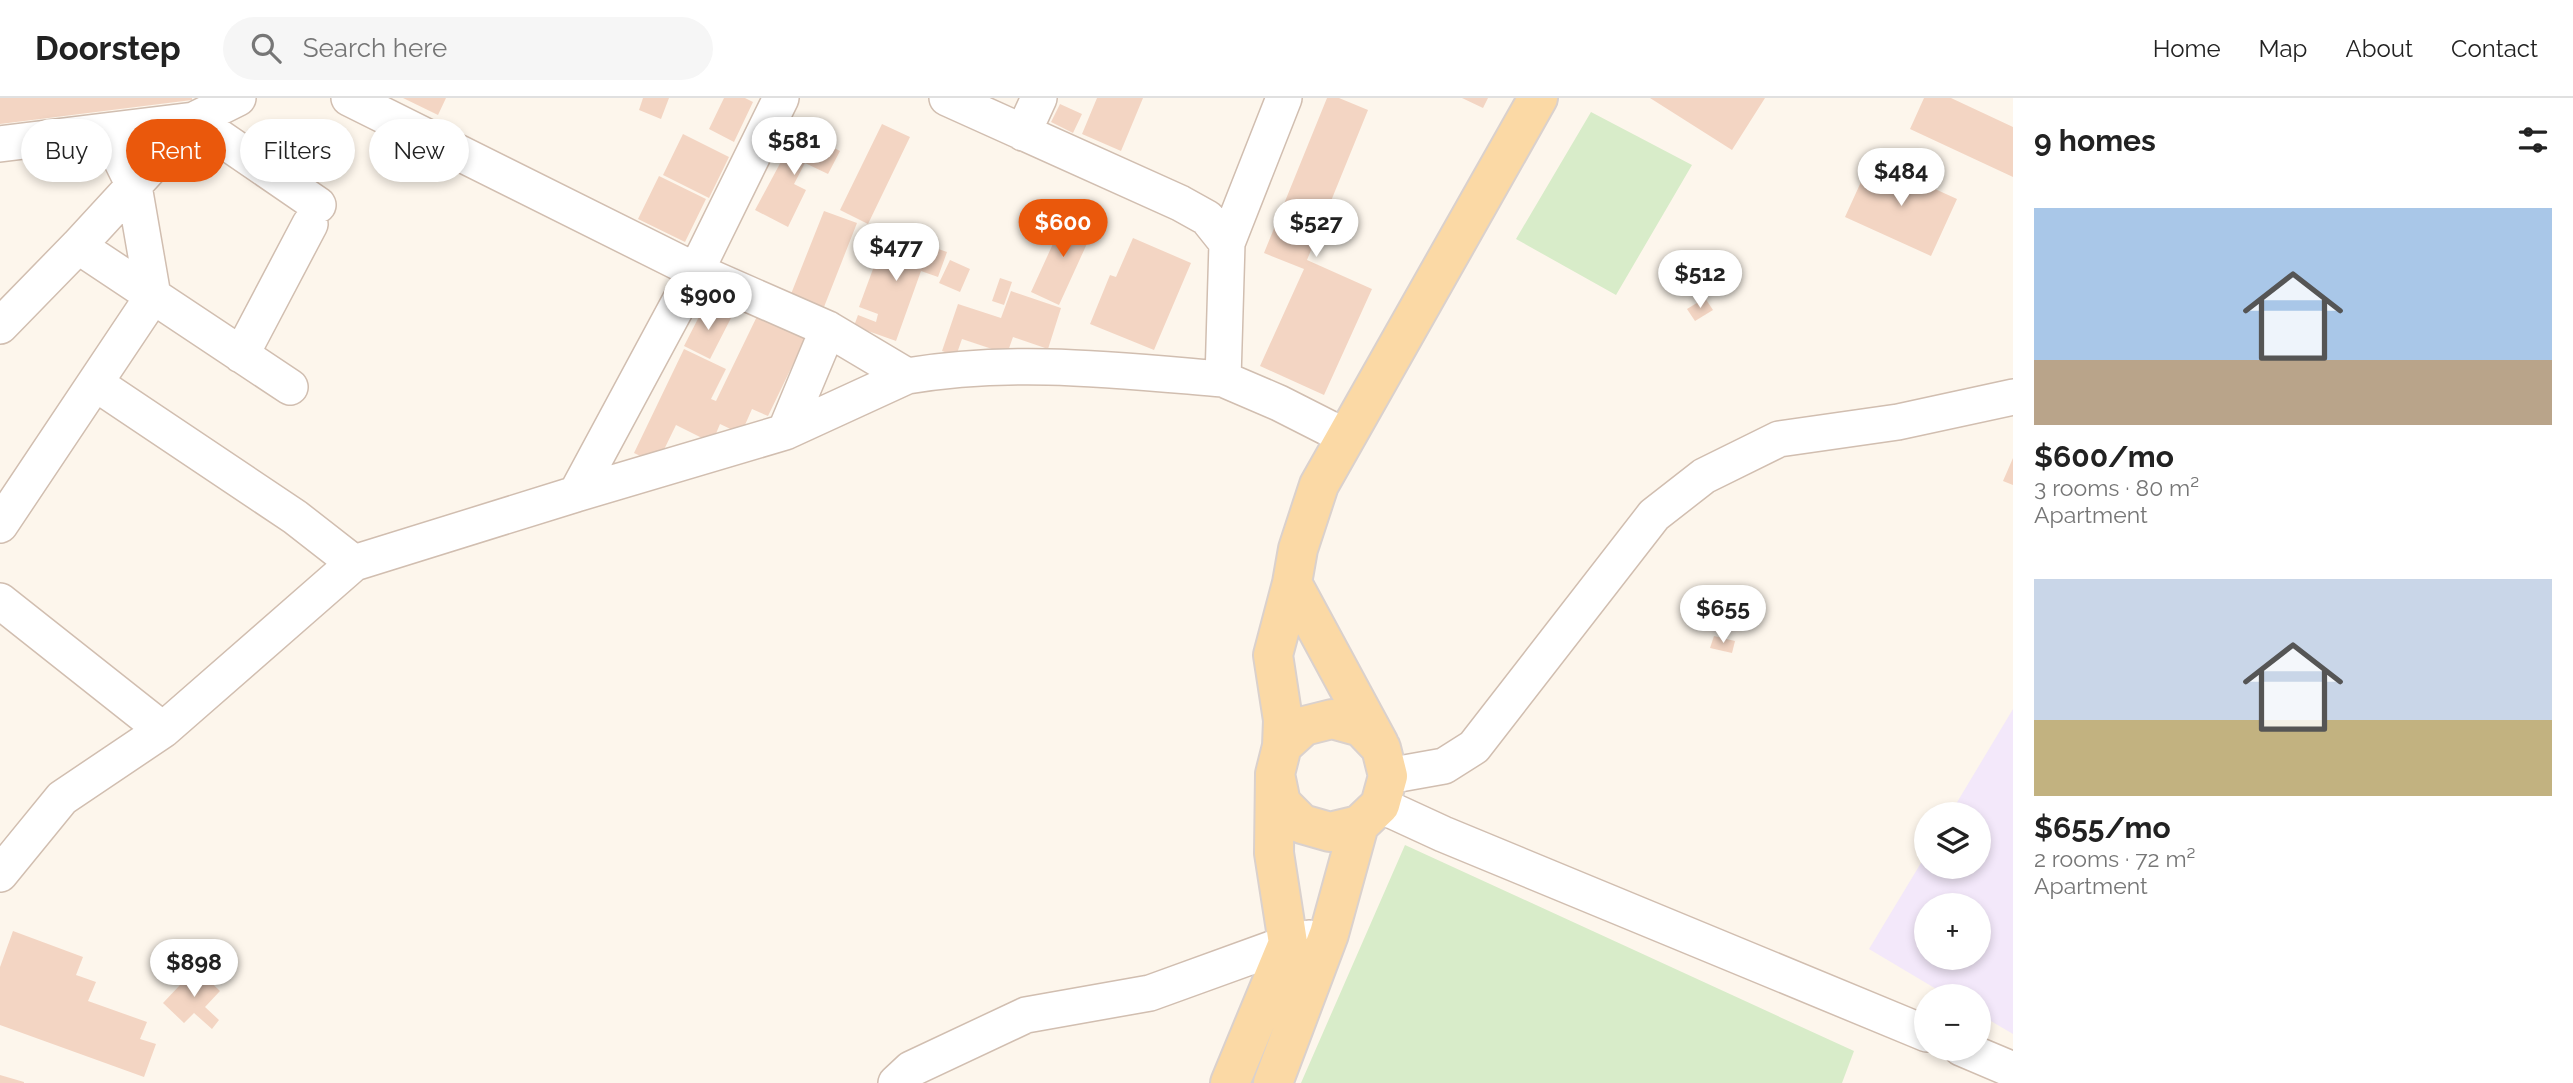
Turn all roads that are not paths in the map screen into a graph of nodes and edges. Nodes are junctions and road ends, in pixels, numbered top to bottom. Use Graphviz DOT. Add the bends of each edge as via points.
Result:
graph roads {
  1 [pos="238,98"];
  2 [pos="349,98"];
  3 [pos="781,98"];
  4 [pos="947,98"];
  5 [pos="1039,98"];
  6 [pos="1284,98"];
  7 [pos="1538,98"];
  8 [pos="196,119"];
  9 [pos="1023,133"];
  10 [pos="21,141"];
  11 [pos="112,141"];
  12 [pos="0,144"];
  13 [pos="226,145"];
  14 [pos="138,182"];
  15 [pos="134,186"];
  16 [pos="1227,243"];
  17 [pos="78,246"];
  18 [pos="696,271"];
  19 [pos="153,296"];
  20 [pos="0,326"];
  21 [pos="828,329"];
  22 [pos="241,355"];
  23 [pos="907,376"];
  24 [pos="1223,379"];
  25 [pos="95,383"];
  26 [pos="290,387"];
  27 [pos="2013,397"];
  28 [pos="785,432"];
  29 [pos="1346,437"];
  30 [pos="576,494"];
  31 [pos="0,525"];
  32 [pos="354,563"];
  33 [pos="1292,583"];
  34 [pos="0,601"];
  35 [pos="163,730"];
  36 [pos="1278,760"];
  37 [pos="1377,788"];
  38 [pos="0,874"];
  39 [pos="1329,934"];
  40 [pos="1288,943"];
  41 [pos="1914,1029"];
  42 [pos="1991,1061"];
  43 [pos="2013,1070"];
  44 [pos="896,1083"];
  45 [pos="1230,1083"];
  46 [pos="1273,1083"];
  1 -- 8 [label="street"];
  2 -- 18 [label="street"];
  3 -- 18 [label="street"];
  4 -- 9 [label="street"];
  5 -- 9 [label="street"];
  6 -- 16 [label="street"];
  7 -- 29 [label="main road"];
  9 -- 16 [label="street" via="1180,203 1207,218"];
  10 -- 12 [label="street"];
  11 -- 15 [label="street"];
  13 -- 22 [label="street" via="314,215"];
  14 -- 15 [label="street"];
  15 -- 17 [label="street"];
  15 -- 19 [label="street"];
  16 -- 24 [label="street"];
  17 -- 19 [label="street"];
  17 -- 20 [label="street"];
  18 -- 21 [label="street"];
  18 -- 30 [label="street"];
  19 -- 22 [label="street"];
  19 -- 25 [label="street"];
  21 -- 23 [label="street"];
  21 -- 28 [label="street"];
  22 -- 26 [label="street"];
  23 -- 24 [label="street" via="946,369 1045,365"];
  23 -- 28 [label="street"];
  24 -- 29 [label="street"];
  25 -- 31 [label="street"];
  25 -- 32 [label="street" via="295,517"];
  27 -- 37 [label="street" via="1898,422 1779,439 1703,476 1654,515 1474,747 1444,766"];
  28 -- 30 [label="street"];
  29 -- 33 [label="main road" via="1319,485"];
  30 -- 32 [label="street"];
  32 -- 35 [label="street"];
  33 -- 36 [label="main road" via="1273,656 1283,720"];
  33 -- 37 [label="main road"];
  34 -- 35 [label="street"];
  35 -- 38 [label="street" via="62,798"];
  36 -- 37 [label="main road" via="1304,726 1332,719 1361,727"];
  36 -- 37 [label="main road" via="1282,803 1302,824 1331,832"];
  36 -- 40 [label="main road" via="1274,853"];
  37 -- 39 [label="main road"];
  37 -- 41 [label="street" via="1443,834"];
  39 -- 40 [label="street"];
  39 -- 46 [label="main road"];
  40 -- 44 [label="street" via="1150,993 1026,1015 911,1069"];
  40 -- 45 [label="main road"];
  42 -- 43 [label="street"];
}
